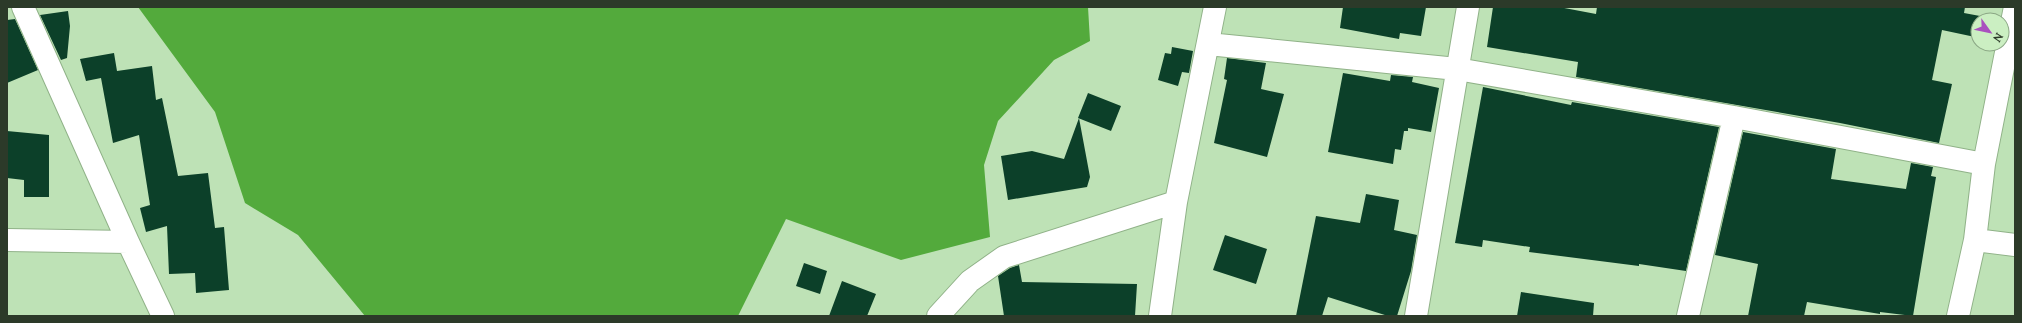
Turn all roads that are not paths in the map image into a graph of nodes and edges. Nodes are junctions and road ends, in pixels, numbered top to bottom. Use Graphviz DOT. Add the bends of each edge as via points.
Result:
graph roads {
  1 [pos="23,7"];
  2 [pos="1215,7"];
  3 [pos="1468,7"];
  4 [pos="2015,7"];
  5 [pos="1208,44"];
  6 [pos="1457,69"];
  7 [pos="1734,117"];
  8 [pos="1984,164"];
  9 [pos="1176,202"];
  10 [pos="7,240"];
  11 [pos="1975,240"];
  12 [pos="128,242"];
  13 [pos="2015,245"];
  14 [pos="163,316"];
  15 [pos="938,316"];
  16 [pos="1160,316"];
  17 [pos="1416,316"];
  18 [pos="1688,316"];
  19 [pos="1958,316"];
  1 -- 12 [label="street"];
  2 -- 5 [label="street"];
  3 -- 6 [label="street"];
  4 -- 8 [label="street"];
  5 -- 6 [label="street"];
  5 -- 9 [label="street"];
  6 -- 7 [label="street"];
  6 -- 17 [label="street"];
  7 -- 8 [label="street"];
  7 -- 18 [label="street"];
  8 -- 11 [label="street"];
  9 -- 15 [label="street" via="1004,257 970,281"];
  9 -- 16 [label="street"];
  10 -- 12 [label="street"];
  11 -- 13 [label="street"];
  11 -- 19 [label="street"];
  12 -- 14 [label="street"];
}
